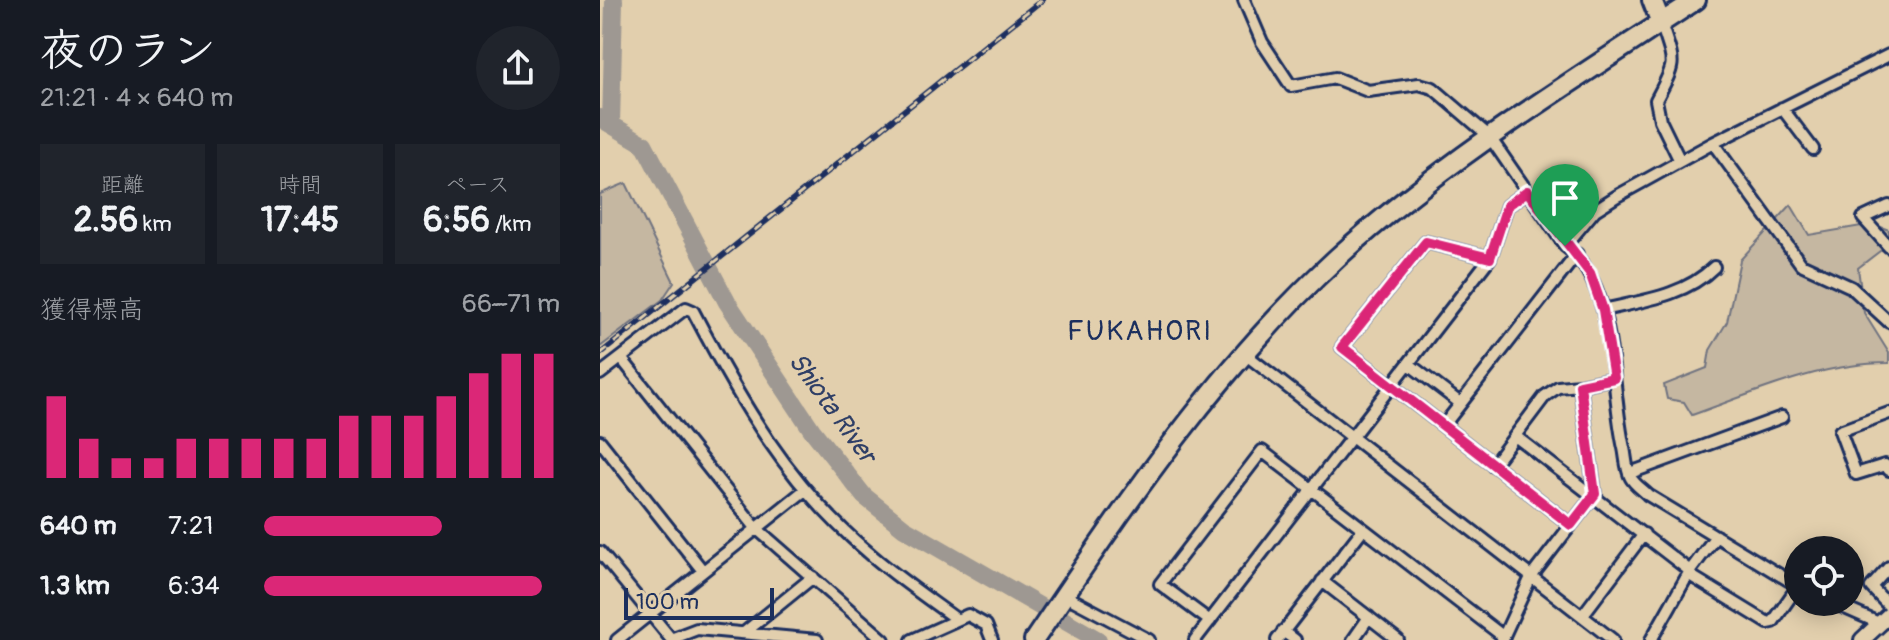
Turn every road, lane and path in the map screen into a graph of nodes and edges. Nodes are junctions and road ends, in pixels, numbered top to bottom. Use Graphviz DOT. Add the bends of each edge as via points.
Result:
graph roads {
  1 [pos="1244,0"];
  2 [pos="1652,0"];
  3 [pos="1696,0"];
  4 [pos="1661,23"];
  5 [pos="1889,55"];
  6 [pos="1782,108"];
  7 [pos="1489,136"];
  8 [pos="1713,143"];
  9 [pos="1813,149"];
  10 [pos="1680,161"];
  11 [pos="1527,191"];
  12 [pos="1889,206"];
  13 [pos="1565,246"];
  14 [pos="1889,247"];
  15 [pos="1577,254"];
  16 [pos="1490,258"];
  17 [pos="1714,267"];
  18 [pos="1603,310"];
  19 [pos="1889,322"];
  20 [pos="1245,354"];
  21 [pos="621,358"];
  22 [pos="1409,364"];
  23 [pos="600,374"];
  24 [pos="1614,378"];
  25 [pos="1580,385"];
  26 [pos="1391,387"];
  27 [pos="1460,403"];
  28 [pos="1889,413"];
  29 [pos="1782,417"];
  30 [pos="1444,425"];
  31 [pos="1515,436"];
  32 [pos="1353,438"];
  33 [pos="600,441"];
  34 [pos="1493,465"];
  35 [pos="1889,470"];
  36 [pos="1630,473"];
  37 [pos="805,490"];
  38 [pos="1311,491"];
  39 [pos="1595,494"];
  40 [pos="1571,525"];
  41 [pos="756,528"];
  42 [pos="1363,529"];
  43 [pos="1644,534"];
  44 [pos="1716,536"];
  45 [pos="600,552"];
  46 [pos="1889,567"];
  47 [pos="703,571"];
  48 [pos="1689,572"];
  49 [pos="813,577"];
  50 [pos="1531,577"];
  51 [pos="1784,577"];
  52 [pos="1322,581"];
  53 [pos="1064,595"];
  54 [pos="1784,606"];
  55 [pos="1889,606"];
  56 [pos="650,613"];
  57 [pos="1864,613"];
  58 [pos="1582,616"];
  59 [pos="1369,617"];
  60 [pos="956,619"];
  61 [pos="1884,619"];
  62 [pos="1210,621"];
  63 [pos="744,633"];
  64 [pos="1280,636"];
  65 [pos="1503,638"];
  66 [pos="617,640"];
  67 [pos="817,640"];
  68 [pos="884,640"];
  69 [pos="912,640"];
  70 [pos="992,640"];
  71 [pos="1034,640"];
  72 [pos="1149,640"];
  73 [pos="1195,640"];
  74 [pos="1295,640"];
  75 [pos="1353,640"];
  76 [pos="1398,640"];
  77 [pos="1613,640"];
  78 [pos="1651,640"];
  79 [pos="1862,640"];
  1 -- 7 [label="street" via="1262,42 1291,86 1335,78 1368,91 1419,84 1433,88"];
  2 -- 4 [label="highway"];
  3 -- 4 [label="highway"];
  4 -- 7 [label="highway"];
  4 -- 10 [label="street" via="1673,64 1656,100"];
  5 -- 6 [label="street"];
  6 -- 8 [label="street"];
  6 -- 9 [label="street"];
  7 -- 11 [label="street"];
  7 -- 20 [label="highway" via="1336,259"];
  8 -- 10 [label="street"];
  8 -- 19 [label="street" via="1801,264 1851,287"];
  10 -- 13 [label="street" via="1595,210"];
  11 -- 13 [label="street"];
  11 -- 16 [label="street" via="1507,206"];
  12 -- 14 [label="street" via="1863,218"];
  13 -- 15 [label="street"];
  15 -- 18 [label="street"];
  15 -- 27 [label="street"];
  16 -- 22 [label="street"];
  16 -- 26 [label="street" via="1426,242 1342,347"];
  17 -- 18 [label="street" via="1699,282 1671,293"];
  18 -- 24 [label="street"];
  20 -- 32 [label="street"];
  20 -- 53 [label="highway" via="1145,475"];
  21 -- 23 [label="street"];
  21 -- 37 [label="street" via="686,308 693,311 742,405"];
  21 -- 41 [label="street"];
  22 -- 26 [label="street"];
  22 -- 27 [label="street"];
  24 -- 25 [label="street"];
  24 -- 36 [label="street"];
  25 -- 31 [label="street" via="1558,387 1545,396"];
  25 -- 39 [label="street"];
  26 -- 30 [label="street"];
  26 -- 32 [label="street"];
  27 -- 30 [label="street"];
  28 -- 35 [label="street" via="1840,431 1856,474 1885,465"];
  29 -- 36 [label="street"];
  30 -- 34 [label="street"];
  31 -- 34 [label="street"];
  31 -- 39 [label="street"];
  32 -- 38 [label="street"];
  32 -- 50 [label="street"];
  33 -- 47 [label="street"];
  34 -- 40 [label="street"];
  36 -- 44 [label="street" via="1648,495"];
  37 -- 41 [label="street"];
  37 -- 60 [label="street" via="867,552"];
  38 -- 42 [label="street"];
  38 -- 62 [label="street"];
  38 -- 62 [label="street" via="1262,451 1160,584"];
  39 -- 40 [label="street"];
  39 -- 43 [label="street"];
  40 -- 50 [label="street"];
  41 -- 47 [label="street"];
  41 -- 49 [label="street"];
  42 -- 52 [label="street"];
  42 -- 65 [label="street"];
  43 -- 48 [label="street"];
  43 -- 58 [label="street"];
  44 -- 48 [label="street"];
  44 -- 51 [label="street"];
  45 -- 56 [label="street"];
  46 -- 55 [label="street" via="1871,587"];
  47 -- 56 [label="street"];
  48 -- 54 [label="street" via="1768,623"];
  48 -- 78 [label="street"];
  49 -- 63 [label="street"];
  49 -- 68 [label="street"];
  50 -- 58 [label="street"];
  50 -- 65 [label="street"];
  52 -- 59 [label="street"];
  52 -- 64 [label="street"];
  53 -- 71 [label="highway"];
  53 -- 72 [label="street"];
  56 -- 63 [label="street" via="671,639 697,629"];
  56 -- 66 [label="street"];
  57 -- 61 [label="street"];
  58 -- 77 [label="street"];
  59 -- 75 [label="street"];
  59 -- 76 [label="street"];
  60 -- 69 [label="street"];
  60 -- 70 [label="street" via="968,615 979,620"];
  61 -- 79 [label="street"];
  62 -- 73 [label="street"];
  63 -- 67 [label="street"];
  64 -- 74 [label="street"];
}
